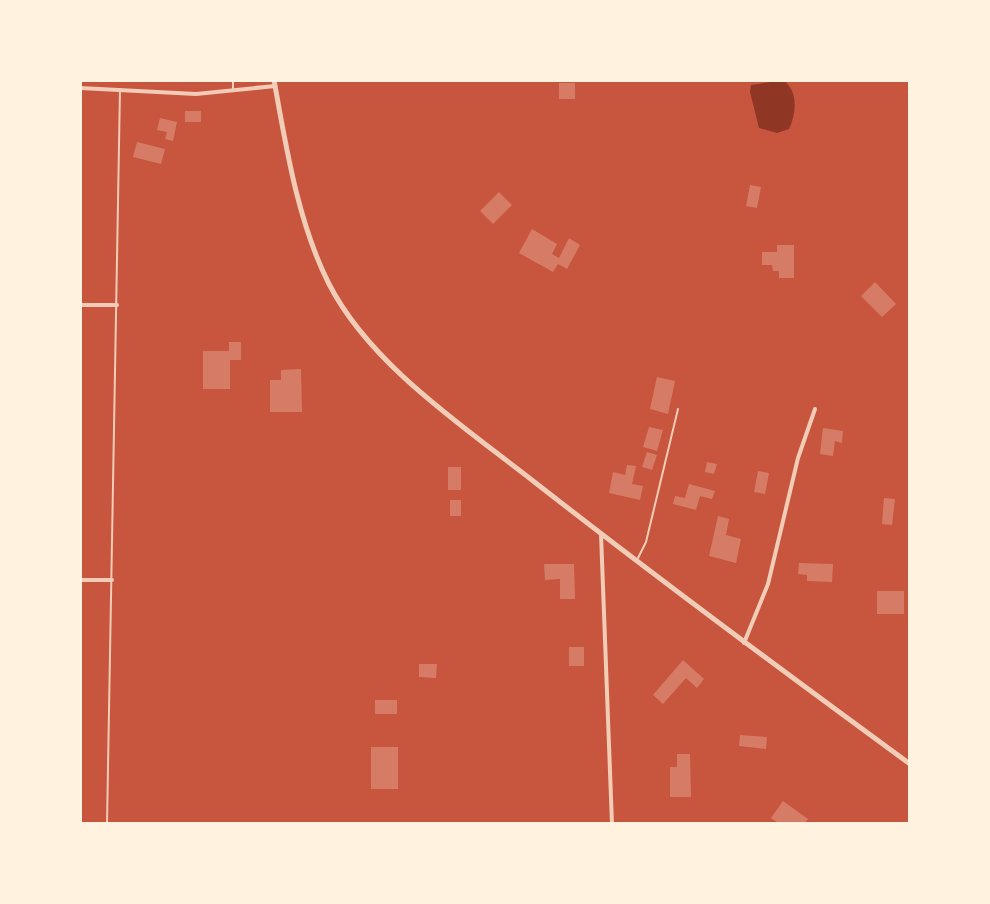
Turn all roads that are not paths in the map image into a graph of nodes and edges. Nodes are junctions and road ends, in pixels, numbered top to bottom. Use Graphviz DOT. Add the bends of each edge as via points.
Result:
graph roads {
  1 [pos="233,80"];
  2 [pos="274,83"];
  3 [pos="80,88"];
  4 [pos="120,88"];
  5 [pos="233,92"];
  6 [pos="80,305"];
  7 [pos="117,305"];
  8 [pos="678,409"];
  9 [pos="815,409"];
  10 [pos="601,534"];
  11 [pos="637,561"];
  12 [pos="80,580"];
  13 [pos="112,580"];
  14 [pos="744,643"];
  15 [pos="910,764"];
  16 [pos="107,824"];
  17 [pos="612,824"];
  1 -- 5 [label="lane"];
  2 -- 5 [label="street"];
  2 -- 10 [label="street" via="311,243 330,286 367,341 448,413"];
  3 -- 4 [label="street"];
  4 -- 5 [label="street" via="176,94"];
  4 -- 7 [label="lane"];
  6 -- 7 [label="street"];
  7 -- 13 [label="lane"];
  8 -- 11 [label="lane"];
  9 -- 14 [label="street" via="768,584"];
  10 -- 11 [label="street"];
  10 -- 17 [label="street"];
  11 -- 14 [label="street"];
  12 -- 13 [label="street"];
  13 -- 16 [label="lane"];
  14 -- 15 [label="street"];
}
